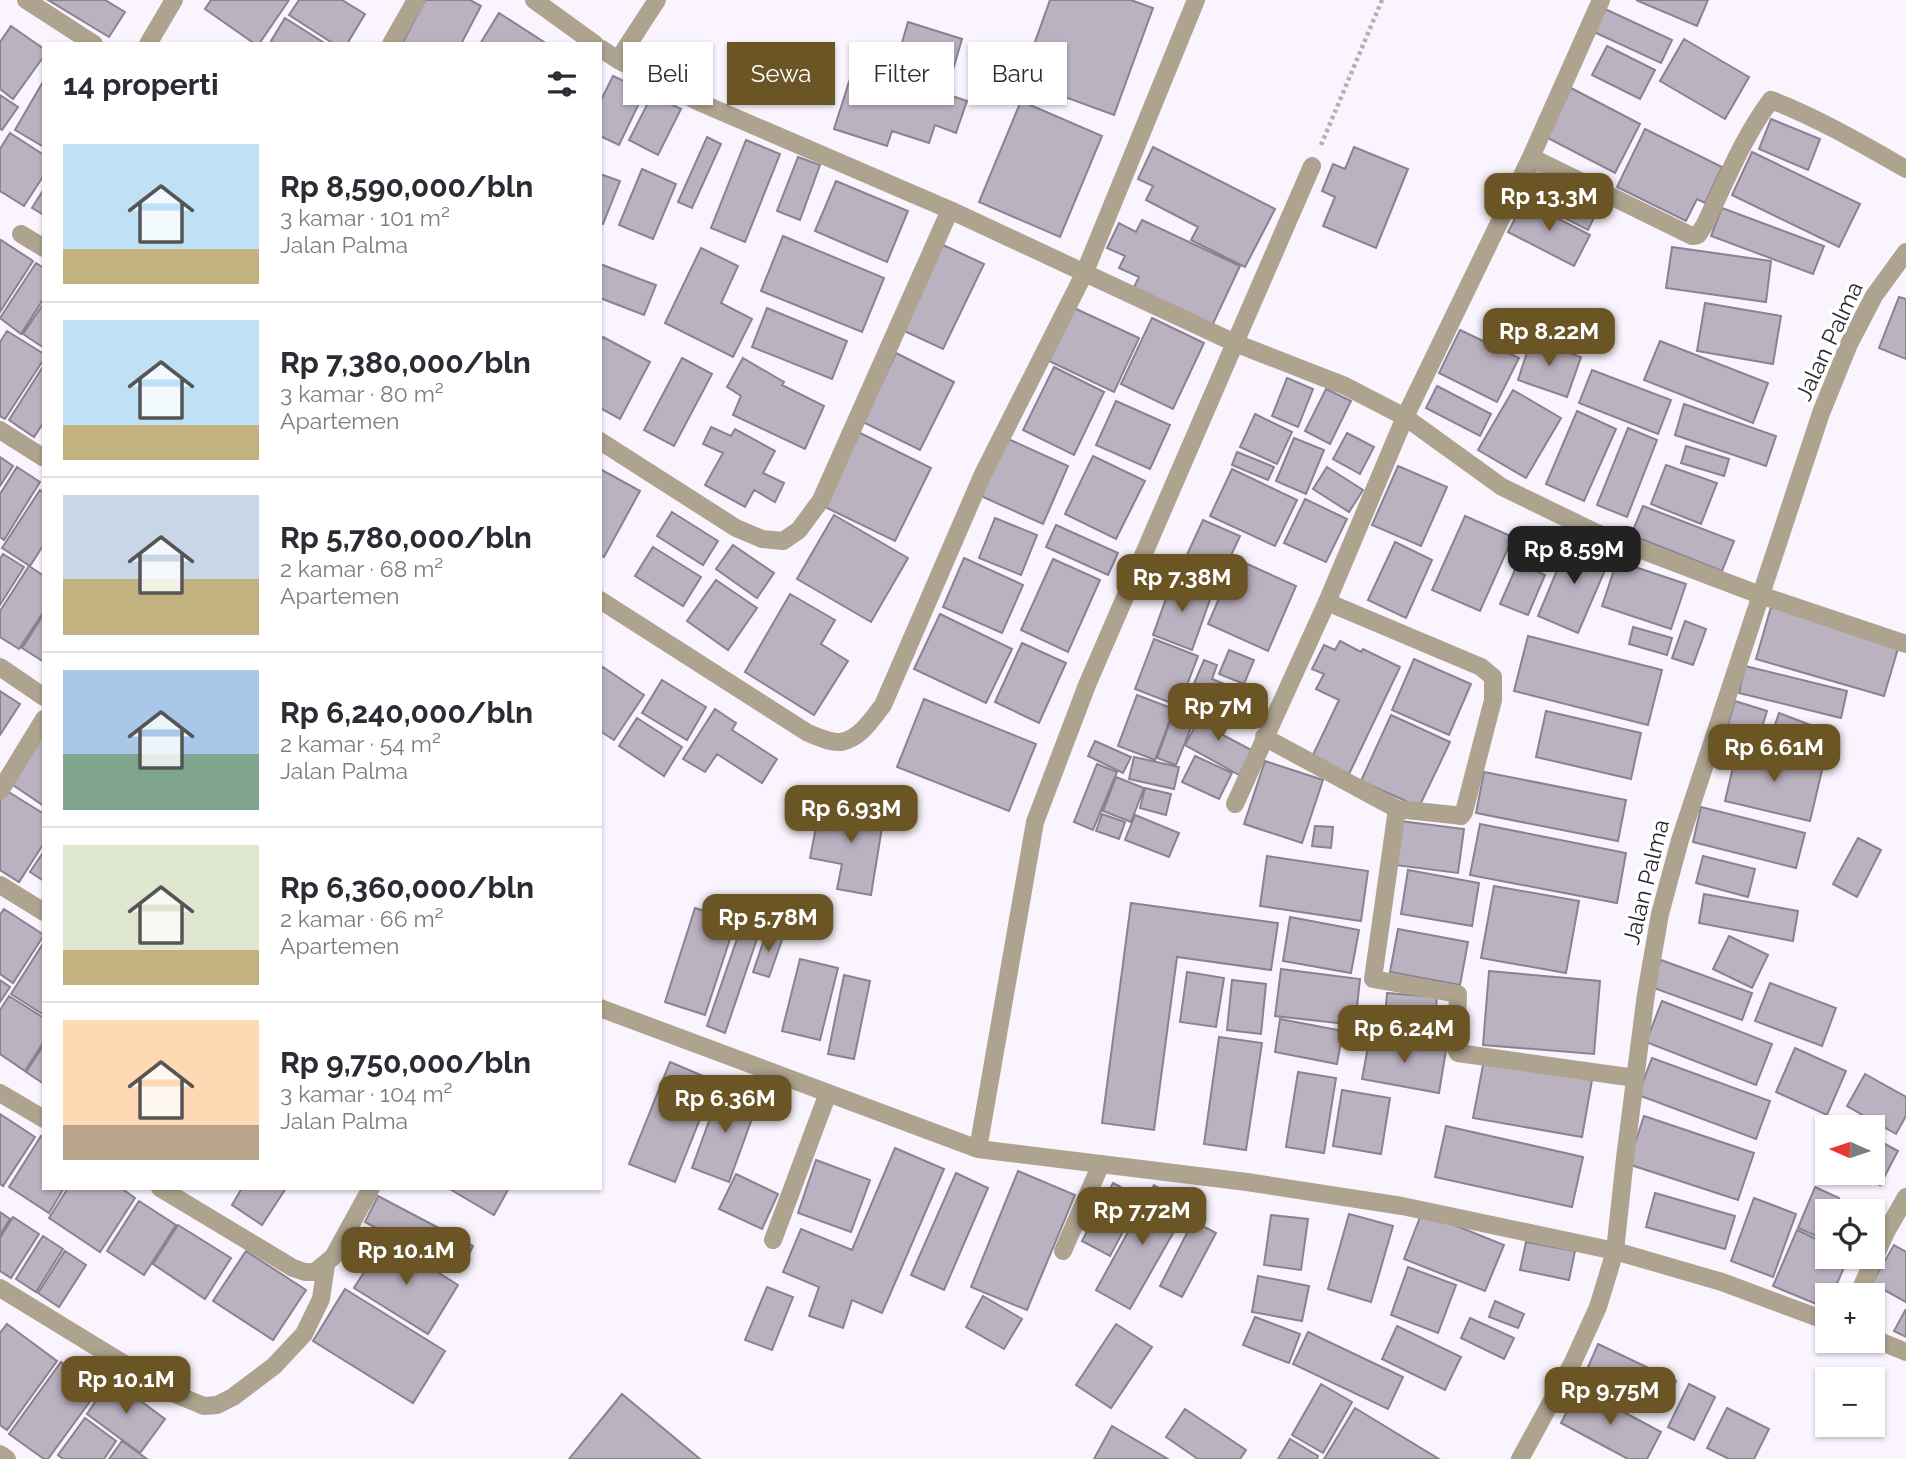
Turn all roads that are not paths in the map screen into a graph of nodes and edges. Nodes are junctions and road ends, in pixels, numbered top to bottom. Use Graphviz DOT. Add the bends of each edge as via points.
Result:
graph roads {
  1 [pos="26,0"];
  2 [pos="174,0"];
  3 [pos="416,0"];
  4 [pos="534,0"];
  5 [pos="657,0"];
  6 [pos="1196,0"];
  7 [pos="1601,0"];
  8 [pos="91,42"];
  9 [pos="149,42"];
  10 [pos="392,42"];
  11 [pos="592,42"];
  12 [pos="602,49"];
  13 [pos="618,60"];
  14 [pos="1531,157"];
  15 [pos="1312,166"];
  16 [pos="1906,169"];
  17 [pos="950,210"];
  18 [pos="21,234"];
  19 [pos="42,247"];
  20 [pos="1906,251"];
  21 [pos="1084,274"];
  22 [pos="1235,343"];
  23 [pos="1405,417"];
  24 [pos="0,430"];
  25 [pos="602,442"];
  26 [pos="42,457"];
  27 [pos="1760,595"];
  28 [pos="602,601"];
  29 [pos="1327,602"];
  30 [pos="1906,644"];
  31 [pos="0,667"];
  32 [pos="42,696"];
  33 [pos="42,722"];
  34 [pos="1264,737"];
  35 [pos="0,791"];
  36 [pos="1236,804"];
  37 [pos="1397,808"];
  38 [pos="0,885"];
  39 [pos="42,911"];
  40 [pos="602,1008"];
  41 [pos="1635,1078"];
  42 [pos="0,1093"];
  43 [pos="828,1093"];
  44 [pos="42,1118"];
  45 [pos="978,1149"];
  46 [pos="1101,1164"];
  47 [pos="163,1190"];
  48 [pos="371,1190"];
  49 [pos="1906,1196"];
  50 [pos="773,1240"];
  51 [pos="1063,1251"];
  52 [pos="1615,1251"];
  53 [pos="326,1265"];
  54 [pos="1863,1283"];
  55 [pos="0,1288"];
  56 [pos="1815,1316"];
  57 [pos="1885,1343"];
  58 [pos="1906,1352"];
  59 [pos="0,1454"];
  60 [pos="7,1459"];
  61 [pos="1520,1459"];
  1 -- 8 [label="street"];
  2 -- 9 [label="street"];
  3 -- 10 [label="street"];
  4 -- 11 [label="street"];
  5 -- 13 [label="street"];
  6 -- 21 [label="street"];
  7 -- 14 [label="street"];
  12 -- 13 [label="street"];
  13 -- 17 [label="street" via="699,102"];
  14 -- 16 [label="street" via="1692,236 1705,224 1771,100"];
  14 -- 23 [label="street"];
  15 -- 22 [label="street"];
  17 -- 21 [label="street"];
  17 -- 25 [label="street" via="821,499 799,530 783,541 762,539 736,528"];
  18 -- 19 [label="street"];
  20 -- 27 [label="street, Jalan Palma" via="1874,296 1849,344"];
  21 -- 22 [label="street"];
  21 -- 28 [label="street" via="983,474 883,705 863,731 842,742 808,733"];
  22 -- 23 [label="street" via="1345,386"];
  22 -- 45 [label="street" via="1087,685 1035,822"];
  23 -- 27 [label="street" via="1502,486 1597,533"];
  23 -- 29 [label="street"];
  24 -- 26 [label="street"];
  27 -- 30 [label="street"];
  27 -- 41 [label="street, Jalan Palma" via="1660,914"];
  29 -- 34 [label="street"];
  29 -- 37 [label="street" via="1481,667 1493,677 1493,700 1464,812 1461,816"];
  31 -- 32 [label="street"];
  33 -- 35 [label="street"];
  34 -- 36 [label="street"];
  34 -- 37 [label="street"];
  37 -- 41 [label="street" via="1373,979 1458,994 1458,1053"];
  38 -- 39 [label="street"];
  40 -- 43 [label="street"];
  41 -- 52 [label="street, Jalan Palma"];
  42 -- 44 [label="street"];
  43 -- 45 [label="street"];
  43 -- 50 [label="street"];
  45 -- 46 [label="street"];
  46 -- 51 [label="street"];
  46 -- 52 [label="street" via="1402,1206"];
  47 -- 53 [label="street" via="293,1268 315,1272"];
  48 -- 53 [label="street"];
  49 -- 54 [label="street"];
  52 -- 56 [label="street" via="1723,1282"];
  52 -- 61 [label="street, Jalan Palma" via="1598,1307 1573,1362"];
  53 -- 55 [label="street" via="321,1299 304,1334 274,1366 233,1397 204,1406 170,1392"];
  57 -- 58 [label="street"];
  59 -- 60 [label="street"];
}
